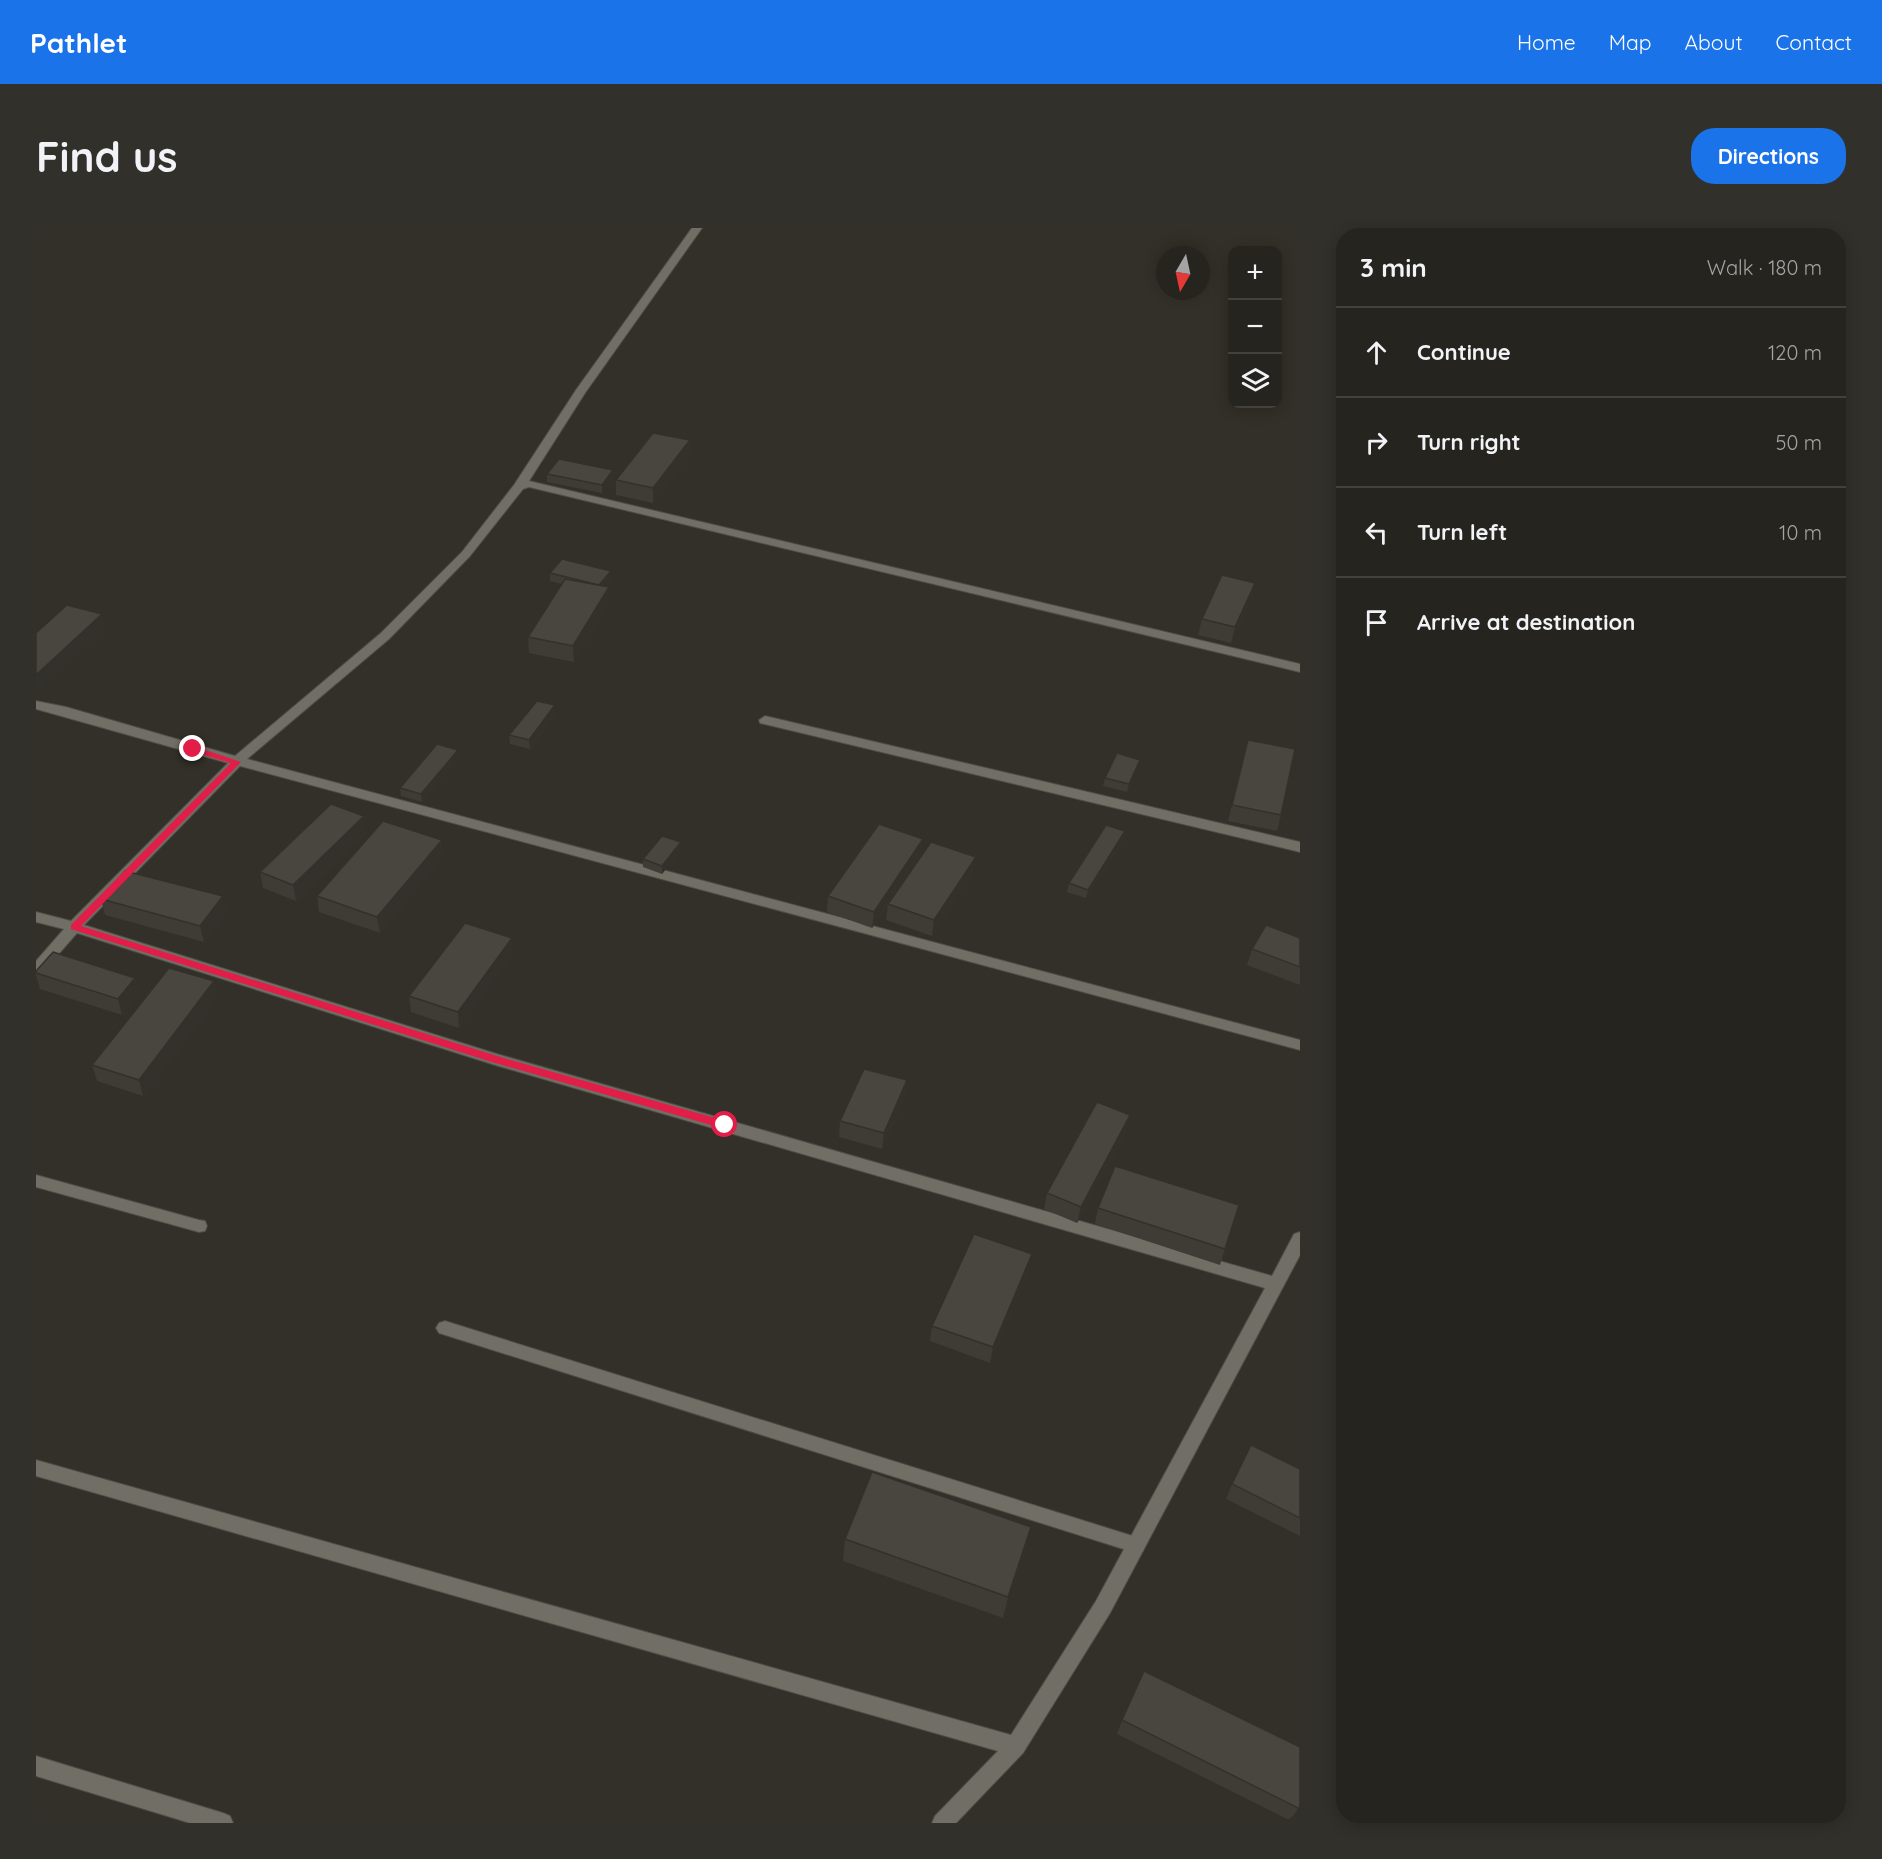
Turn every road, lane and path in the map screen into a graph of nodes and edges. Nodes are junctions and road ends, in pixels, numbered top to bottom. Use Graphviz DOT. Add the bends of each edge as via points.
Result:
graph roads {
  1 [pos="697,228"];
  2 [pos="519,487"];
  3 [pos="1300,668"];
  4 [pos="36,705"];
  5 [pos="765,720"];
  6 [pos="237,762"];
  7 [pos="1300,847"];
  8 [pos="36,917"];
  9 [pos="74,927"];
  10 [pos="36,970"];
  11 [pos="1300,1046"];
  12 [pos="36,1181"];
  13 [pos="199,1226"];
  14 [pos="1300,1239"];
  15 [pos="1276,1284"];
  16 [pos="445,1328"];
  17 [pos="36,1468"];
  18 [pos="1136,1545"];
  19 [pos="1016,1746"];
  20 [pos="36,1766"];
  21 [pos="223,1823"];
  22 [pos="942,1823"];
  1 -- 2 [label="street" via="580,392"];
  2 -- 3 [label="street" via="544,486"];
  2 -- 6 [label="street" via="466,554 385,636"];
  4 -- 6 [label="street"];
  5 -- 7 [label="street"];
  6 -- 9 [label="street"];
  6 -- 11 [label="street"];
  8 -- 9 [label="street"];
  9 -- 10 [label="street"];
  9 -- 15 [label="street" via="495,1059"];
  12 -- 13 [label="street"];
  14 -- 15 [label="street"];
  15 -- 18 [label="street"];
  16 -- 18 [label="street"];
  17 -- 19 [label="street"];
  18 -- 19 [label="street" via="1103,1607"];
  19 -- 22 [label="street"];
  20 -- 21 [label="street"];
}
